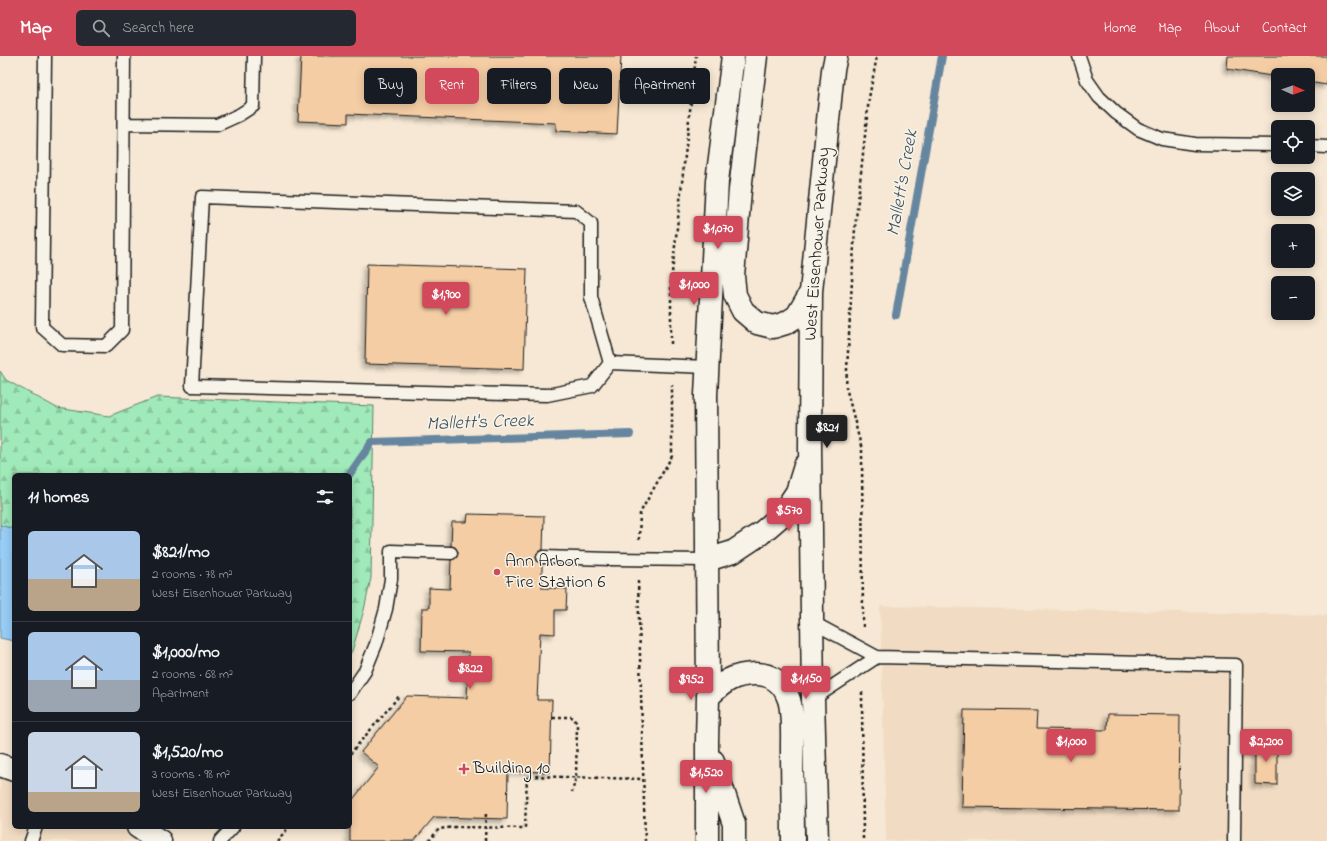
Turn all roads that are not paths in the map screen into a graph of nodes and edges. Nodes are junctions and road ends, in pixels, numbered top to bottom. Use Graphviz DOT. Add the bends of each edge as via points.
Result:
graph roads {
  1 [pos="45,56"];
  2 [pos="124,56"];
  3 [pos="254,56"];
  4 [pos="733,56"];
  5 [pos="756,56"];
  6 [pos="836,56"];
  7 [pos="1079,56"];
  8 [pos="124,124"];
  9 [pos="1271,145"];
  10 [pos="1315,146"];
  11 [pos="1327,146"];
  12 [pos="811,292"];
  13 [pos="610,363"];
  14 [pos="707,367"];
  15 [pos="810,448"];
  16 [pos="451,553"];
  17 [pos="543,557"];
  18 [pos="707,560"];
  19 [pos="812,622"];
  20 [pos="877,657"];
  21 [pos="352,690"];
  22 [pos="708,698"];
  23 [pos="813,699"];
  24 [pos="706,742"];
  25 [pos="0,765"];
  26 [pos="12,769"];
  27 [pos="35,829"];
  28 [pos="141,829"];
  29 [pos="232,829"];
  30 [pos="31,841"];
  31 [pos="160,841"];
  32 [pos="220,841"];
  33 [pos="707,841"];
  34 [pos="734,841"];
  35 [pos="793,841"];
  36 [pos="817,841"];
  37 [pos="1234,841"];
  1 -- 8 [label="lane" via="42,327 62,345 106,346 122,330"];
  2 -- 8 [label="lane"];
  3 -- 8 [label="lane" via="253,106 238,115 217,125"];
  4 -- 14 [label="main road" via="717,180"];
  5 -- 12 [label="main road" via="740,190 733,276 735,295 743,311 757,322 772,327 797,316"];
  6 -- 12 [label="main road, West Eisenhower Parkway"];
  7 -- 9 [label="lane" via="1087,80 1099,97 1138,129 1162,139 1195,144"];
  10 -- 11 [label="lane"];
  12 -- 15 [label="main road, West Eisenhower Parkway"];
  13 -- 13 [label="lane" via="591,297 591,223 576,211 202,197 192,386 547,395 592,386"];
  13 -- 14 [label="lane"];
  14 -- 18 [label="main road"];
  15 -- 18 [label="main road" via="797,492 782,516 732,552"];
  15 -- 19 [label="main road, West Eisenhower Parkway"];
  16 -- 21 [label="lane" via="391,551 391,579 384,616 365,671"];
  17 -- 18 [label="lane"];
  18 -- 22 [label="main road"];
  19 -- 20 [label="lane"];
  19 -- 23 [label="main road, West Eisenhower Parkway"];
  20 -- 23 [label="lane"];
  20 -- 37 [label="lane" via="1236,665"];
  22 -- 24 [label="main road"];
  22 -- 35 [label="main road" via="721,685 735,677 748,674 764,674 780,682 789,698 792,721"];
  23 -- 36 [label="main road, West Eisenhower Parkway"];
  24 -- 33 [label="main road"];
  24 -- 34 [label="main road" via="734,824"];
  25 -- 26 [label="main road"];
  27 -- 30 [label="lane"];
  28 -- 31 [label="main road"];
  29 -- 32 [label="lane"];
}
